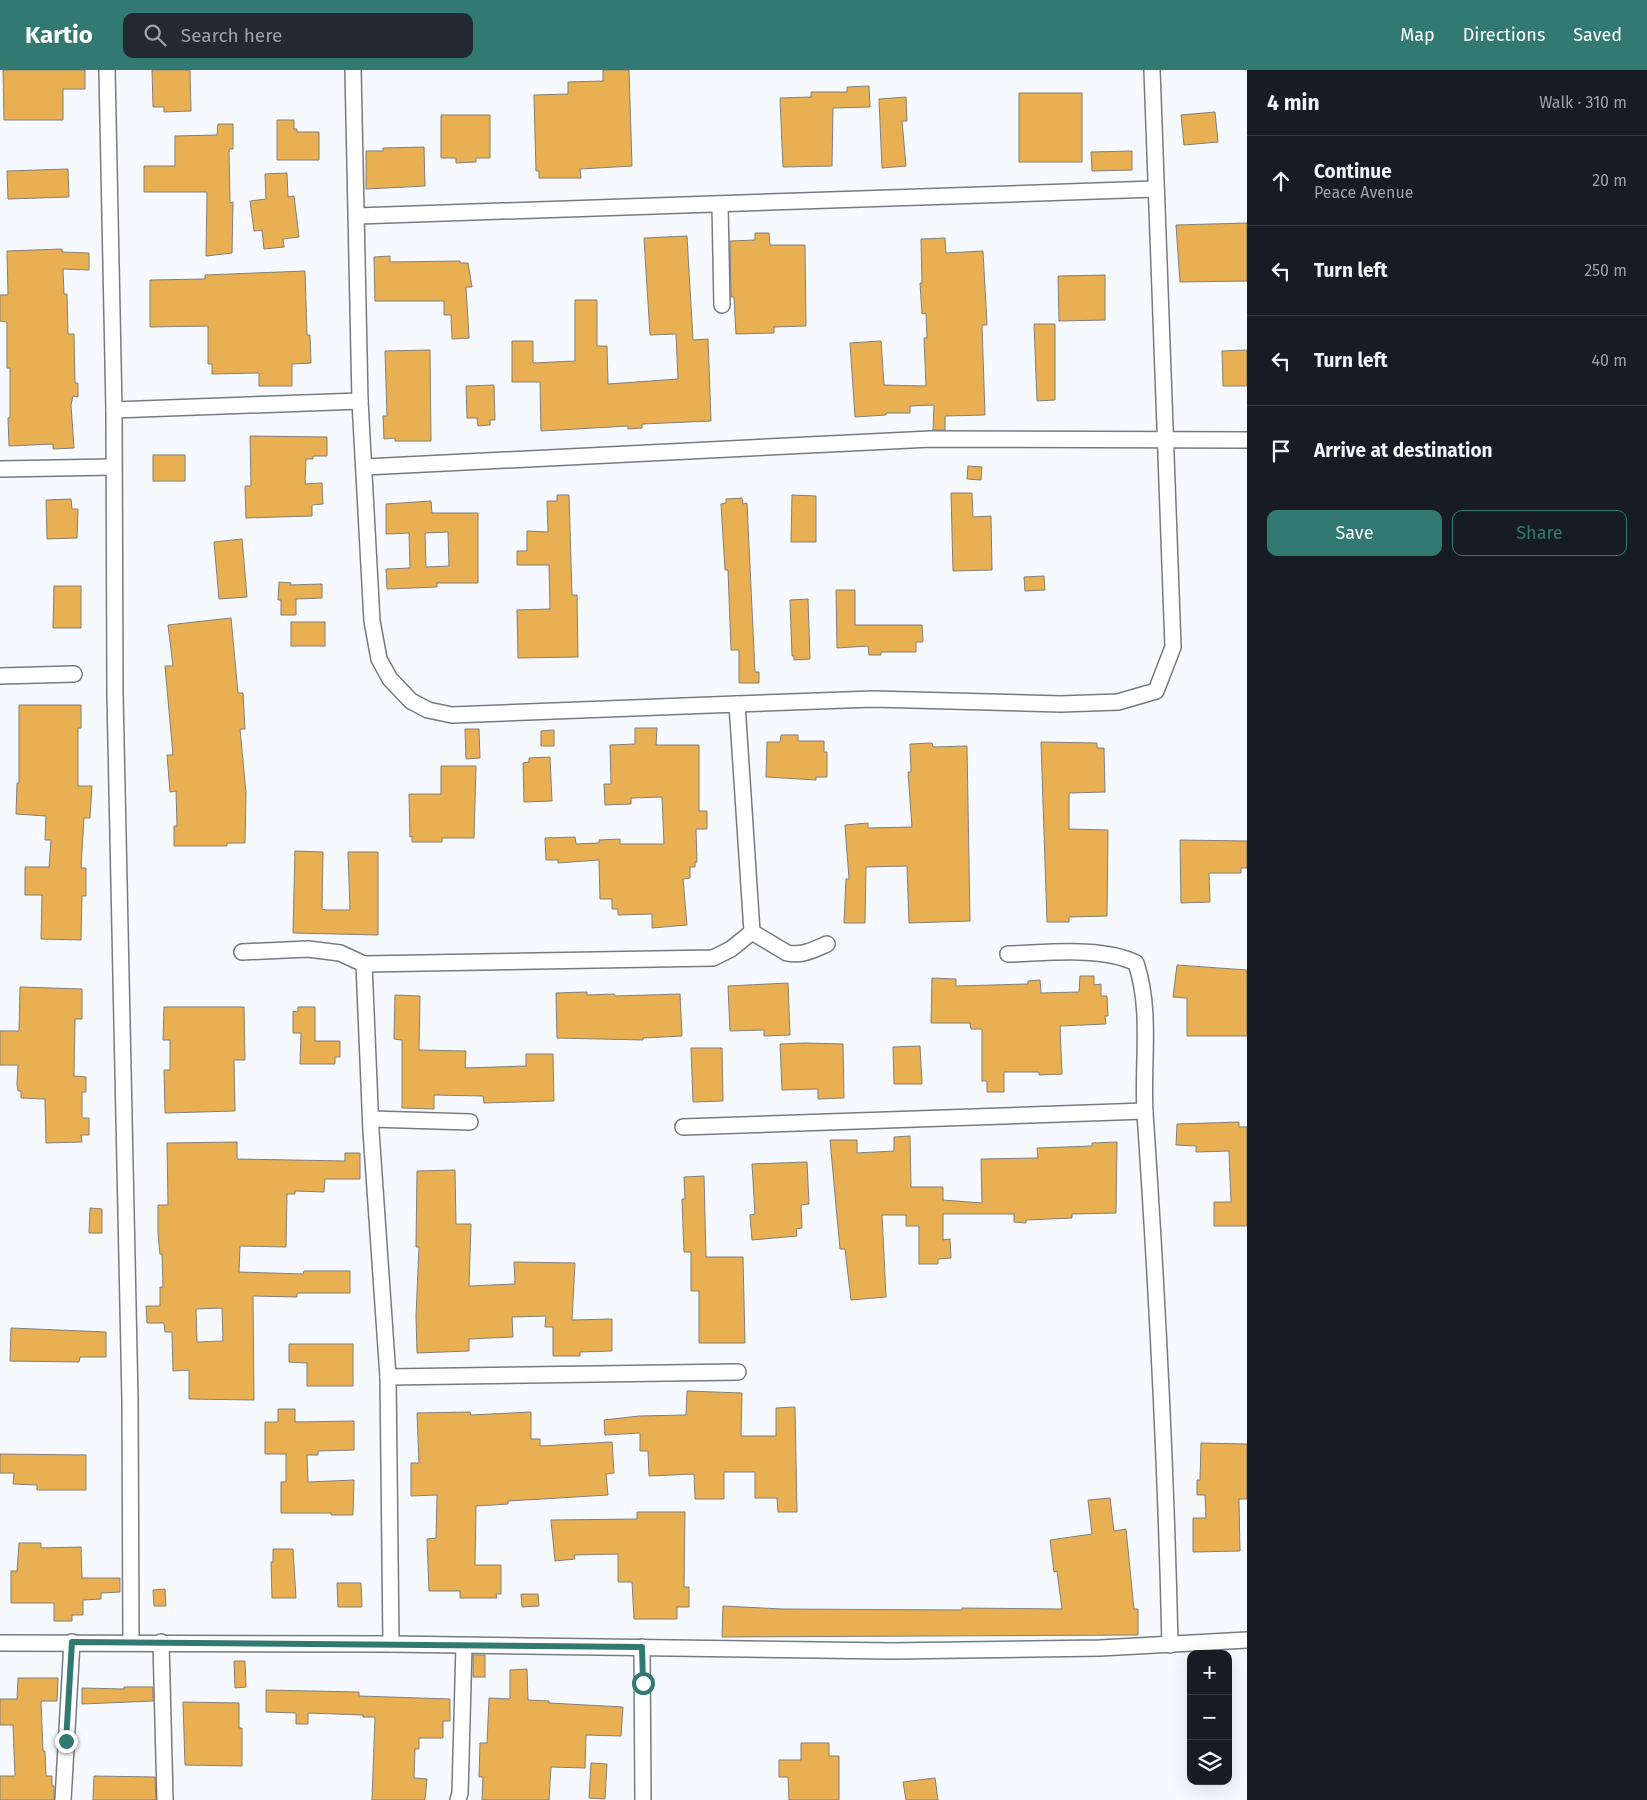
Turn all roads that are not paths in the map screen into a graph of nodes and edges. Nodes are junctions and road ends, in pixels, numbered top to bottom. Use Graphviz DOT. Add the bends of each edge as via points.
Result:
graph roads {
  1 [pos="107,70"];
  2 [pos="353,70"];
  3 [pos="1152,70"];
  4 [pos="1155,189"];
  5 [pos="720,205"];
  6 [pos="357,216"];
  7 [pos="722,305"];
  8 [pos="360,401"];
  9 [pos="114,410"];
  10 [pos="1247,440"];
  11 [pos="1164,441"];
  12 [pos="113,467"];
  13 [pos="365,467"];
  14 [pos="0,469"];
  15 [pos="74,674"];
  16 [pos="0,676"];
  17 [pos="737,704"];
  18 [pos="752,932"];
  19 [pos="827,944"];
  20 [pos="242,952"];
  21 [pos="1008,954"];
  22 [pos="364,964"];
  23 [pos="1145,1111"];
  24 [pos="371,1119"];
  25 [pos="470,1122"];
  26 [pos="683,1127"];
  27 [pos="738,1372"];
  28 [pos="388,1377"];
  29 [pos="1247,1640"];
  30 [pos="72,1642"];
  31 [pos="131,1642"];
  32 [pos="161,1642"];
  33 [pos="0,1643"];
  34 [pos="391,1644"];
  35 [pos="1170,1645"];
  36 [pos="464,1646"];
  37 [pos="642,1647"];
  38 [pos="165,1799"];
  39 [pos="64,1800"];
  40 [pos="458,1800"];
  41 [pos="643,1800"];
  1 -- 9 [label="street"];
  2 -- 6 [label="street"];
  3 -- 4 [label="street"];
  4 -- 5 [label="street"];
  4 -- 11 [label="street"];
  5 -- 6 [label="street"];
  5 -- 7 [label="street"];
  6 -- 8 [label="street"];
  8 -- 9 [label="street"];
  8 -- 13 [label="street"];
  9 -- 12 [label="street"];
  10 -- 11 [label="street"];
  11 -- 13 [label="street" via="932,439"];
  11 -- 17 [label="street" via="1173,647 1156,691 1118,702 1070,704 873,699"];
  12 -- 14 [label="street"];
  12 -- 31 [label="street" via="130,1400"];
  13 -- 17 [label="street" via="372,621 379,659 390,679 411,701 428,710 452,715"];
  15 -- 16 [label="street"];
  17 -- 18 [label="street"];
  18 -- 19 [label="street" via="787,953 800,954"];
  18 -- 22 [label="street" via="714,958"];
  20 -- 22 [label="street" via="308,949 340,953"];
  21 -- 23 [label="street" via="1120,955 1136,963 1144,986"];
  22 -- 24 [label="street"];
  23 -- 26 [label="street"];
  23 -- 35 [label="street" via="1154,1231"];
  24 -- 25 [label="street"];
  24 -- 28 [label="street"];
  27 -- 28 [label="street"];
  28 -- 34 [label="street"];
  29 -- 35 [label="street"];
  30 -- 31 [label="street"];
  30 -- 33 [label="street"];
  30 -- 39 [label="street"];
  31 -- 32 [label="street"];
  32 -- 34 [label="street"];
  32 -- 38 [label="street"];
  34 -- 36 [label="street"];
  35 -- 37 [label="street" via="900,1651"];
  36 -- 37 [label="street"];
  36 -- 40 [label="street"];
  37 -- 41 [label="street"];
}
